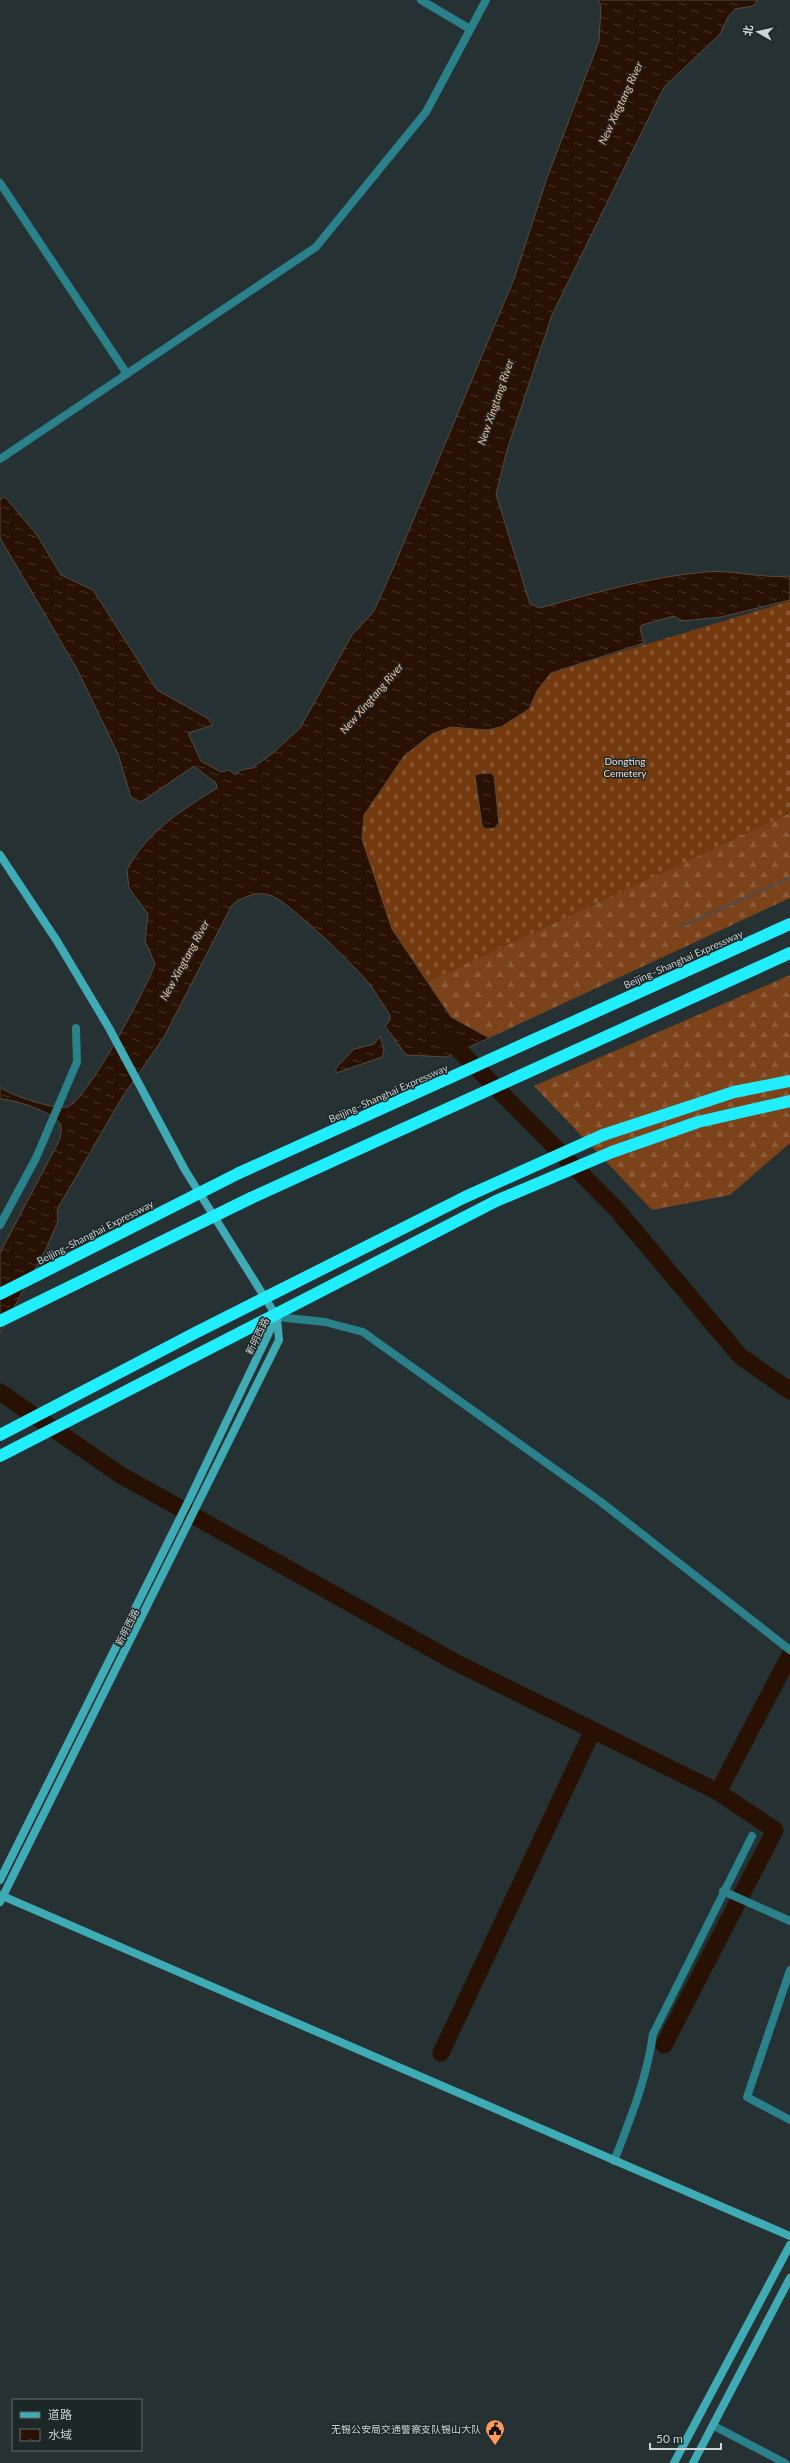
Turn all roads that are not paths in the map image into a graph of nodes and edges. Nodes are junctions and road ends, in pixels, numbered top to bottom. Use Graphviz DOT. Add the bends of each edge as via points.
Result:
graph roads {
  1 [pos="421,0"];
  2 [pos="486,0"];
  3 [pos="470,29"];
  4 [pos="0,183"];
  5 [pos="127,374"];
  6 [pos="2,455"];
  7 [pos="0,855"];
  8 [pos="790,924"];
  9 [pos="790,953"];
  10 [pos="76,1028"];
  11 [pos="790,1081"];
  12 [pos="790,1101"];
  13 [pos="0,1225"];
  14 [pos="0,1294"];
  15 [pos="276,1317"];
  16 [pos="0,1321"];
  17 [pos="0,1435"];
  18 [pos="0,1456"];
  19 [pos="790,1650"];
  20 [pos="752,1836"];
  21 [pos="0,1880"];
  22 [pos="724,1892"];
  23 [pos="1,1898"];
  24 [pos="790,1921"];
  25 [pos="790,1970"];
  26 [pos="790,2120"];
  27 [pos="614,2161"];
  28 [pos="790,2236"];
  29 [pos="790,2245"];
  30 [pos="790,2278"];
  31 [pos="714,2426"];
  32 [pos="674,2463"];
  33 [pos="694,2463"];
  34 [pos="785,2463"];
  1 -- 3 [label="street"];
  2 -- 3 [label="street"];
  3 -- 5 [label="street" via="426,112 316,246"];
  4 -- 5 [label="street"];
  5 -- 6 [label="street"];
  7 -- 15 [label="street" via="57,940 109,1028 185,1170"];
  8 -- 14 [label="highway, Beijing–Shanghai Expressway, bridge" via="239,1173"];
  9 -- 16 [label="highway, bridge" via="251,1198"];
  10 -- 13 [label="street" via="77,1062 36,1158"];
  11 -- 17 [label="highway, bridge" via="734,1092 603,1134 465,1197 195,1332"];
  12 -- 18 [label="highway, bridge" via="698,1122 612,1152 496,1202"];
  15 -- 19 [label="street" via="325,1322 363,1332 601,1502"];
  15 -- 21 [label="street, 新明西路" via="189,1500"];
  15 -- 23 [label="street, 新明西路" via="279,1340"];
  20 -- 22 [label="street"];
  22 -- 24 [label="street"];
  22 -- 27 [label="street" via="653,2034 650,2056 633,2113"];
  23 -- 27 [label="street"];
  25 -- 26 [label="street" via="747,2097"];
  27 -- 28 [label="street"];
  29 -- 32 [label="street"];
  30 -- 31 [label="street"];
  31 -- 33 [label="street"];
  31 -- 34 [label="street"];
}
